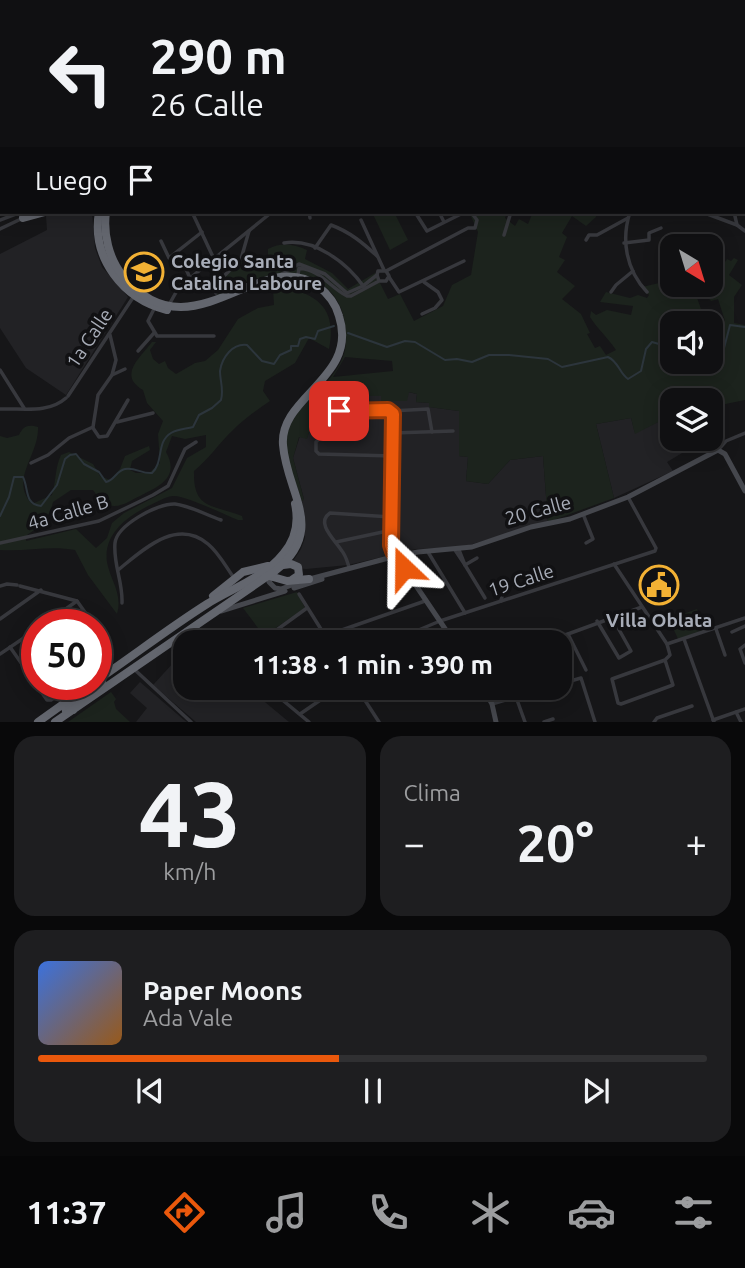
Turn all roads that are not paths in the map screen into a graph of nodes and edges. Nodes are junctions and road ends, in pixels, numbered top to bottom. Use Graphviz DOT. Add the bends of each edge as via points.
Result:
graph roads {
  1 [pos="18,214"];
  2 [pos="20,214"];
  3 [pos="102,214"];
  4 [pos="102,214"];
  5 [pos="193,214"];
  6 [pos="269,214"];
  7 [pos="309,214"];
  8 [pos="416,214"];
  9 [pos="440,214"];
  10 [pos="461,214"];
  11 [pos="472,214"];
  12 [pos="510,214"];
  13 [pos="629,214"];
  14 [pos="707,214"];
  15 [pos="734,214"];
  16 [pos="310,218"];
  17 [pos="628,218"];
  18 [pos="0,220"];
  19 [pos="361,220"];
  20 [pos="444,222"];
  21 [pos="737,225"];
  22 [pos="661,228"];
  23 [pos="0,229"];
  24 [pos="250,229"];
  25 [pos="745,231"];
  26 [pos="202,232"];
  27 [pos="504,235"];
  28 [pos="586,240"];
  29 [pos="162,241"];
  30 [pos="284,243"];
  31 [pos="624,243"];
  32 [pos="315,248"];
  33 [pos="178,251"];
  34 [pos="377,256"];
  35 [pos="212,261"];
  36 [pos="464,261"];
  37 [pos="385,270"];
  38 [pos="633,271"];
  39 [pos="277,277"];
  40 [pos="388,277"];
  41 [pos="378,278"];
  42 [pos="190,279"];
  43 [pos="303,279"];
  44 [pos="220,280"];
  45 [pos="424,282"];
  46 [pos="364,287"];
  47 [pos="611,292"];
  48 [pos="647,292"];
  49 [pos="216,293"];
  50 [pos="134,296"];
  51 [pos="169,305"];
  52 [pos="155,307"];
  53 [pos="422,314"];
  54 [pos="154,333"];
  55 [pos="110,335"];
  56 [pos="214,336"];
  57 [pos="138,351"];
  58 [pos="125,369"];
  59 [pos="0,370"];
  60 [pos="112,376"];
  61 [pos="128,400"];
  62 [pos="24,408"];
  63 [pos="0,409"];
  64 [pos="390,410"];
  65 [pos="153,413"];
  66 [pos="117,422"];
  67 [pos="93,428"];
  68 [pos="453,431"];
  69 [pos="432,432"];
  70 [pos="393,433"];
  71 [pos="745,433"];
  72 [pos="196,442"];
  73 [pos="723,444"];
  74 [pos="716,451"];
  75 [pos="721,451"];
  76 [pos="393,456"];
  77 [pos="31,463"];
  78 [pos="745,491"];
  79 [pos="628,497"];
  80 [pos="583,514"];
  81 [pos="391,517"];
  82 [pos="221,520"];
  83 [pos="391,530"];
  84 [pos="335,542"];
  85 [pos="586,542"];
  86 [pos="0,543"];
  87 [pos="457,550"];
  88 [pos="427,551"];
  89 [pos="396,556"];
  90 [pos="477,558"];
  91 [pos="614,564"];
  92 [pos="465,565"];
  93 [pos="276,567"];
  94 [pos="352,567"];
  95 [pos="118,570"];
  96 [pos="234,578"];
  97 [pos="309,579"];
  98 [pos="286,581"];
  99 [pos="498,583"];
  100 [pos="2,585"];
  101 [pos="41,590"];
  102 [pos="299,594"];
  103 [pos="213,597"];
  104 [pos="485,598"];
  105 [pos="77,601"];
  106 [pos="425,601"];
  107 [pos="501,601"];
  108 [pos="122,603"];
  109 [pos="206,604"];
  110 [pos="642,607"];
  111 [pos="307,608"];
  112 [pos="66,609"];
  113 [pos="83,609"];
  114 [pos="465,613"];
  115 [pos="212,614"];
  116 [pos="611,617"];
  117 [pos="745,618"];
  118 [pos="0,619"];
  119 [pos="440,621"];
  120 [pos="597,621"];
  121 [pos="195,626"];
  122 [pos="745,626"];
  123 [pos="716,629"];
  124 [pos="200,630"];
  125 [pos="277,630"];
  126 [pos="321,630"];
  127 [pos="342,630"];
  128 [pos="421,630"];
  129 [pos="446,630"];
  130 [pos="572,632"];
  131 [pos="732,632"];
  132 [pos="684,639"];
  133 [pos="21,640"];
  134 [pos="572,642"];
  135 [pos="667,644"];
  136 [pos="148,645"];
  137 [pos="745,645"];
  138 [pos="10,647"];
  139 [pos="0,654"];
  140 [pos="725,655"];
  141 [pos="665,660"];
  142 [pos="21,663"];
  143 [pos="745,663"];
  144 [pos="133,668"];
  145 [pos="112,670"];
  146 [pos="586,670"];
  147 [pos="572,681"];
  148 [pos="69,700"];
  149 [pos="284,700"];
  150 [pos="320,700"];
  151 [pos="365,700"];
  152 [pos="490,700"];
  153 [pos="506,700"];
  154 [pos="517,700"];
  155 [pos="492,704"];
  156 [pos="692,706"];
  157 [pos="74,709"];
  158 [pos="745,709"];
  159 [pos="736,712"];
  160 [pos="300,714"];
  161 [pos="553,719"];
  162 [pos="654,721"];
  163 [pos="714,721"];
  164 [pos="38,722"];
  165 [pos="55,722"];
  166 [pos="191,722"];
  167 [pos="309,722"];
  168 [pos="379,722"];
  169 [pos="496,722"];
  170 [pos="525,722"];
  171 [pos="544,722"];
  172 [pos="595,722"];
  173 [pos="741,722"];
  1 -- 18 [label="street"];
  2 -- 23 [label="street"];
  3 -- 50 [label="highway" via="97,230 106,262"];
  4 -- 51 [label="highway" via="106,238 121,274 142,293"];
  5 -- 26 [label="street"];
  6 -- 24 [label="street"];
  7 -- 16 [label="street"];
  8 -- 20 [label="street" via="426,231"];
  9 -- 20 [label="street"];
  10 -- 20 [label="street"];
  11 -- 37 [label="street" via="475,228"];
  12 -- 27 [label="street"];
  13 -- 17 [label="street"];
  14 -- 21 [label="street"];
  15 -- 21 [label="street"];
  17 -- 28 [label="street"];
  17 -- 31 [label="street"];
  19 -- 34 [label="street"];
  21 -- 25 [label="street"];
  22 -- 31 [label="street" via="649,233 649,240"];
  24 -- 35 [label="street"];
  24 -- 44 [label="street" via="241,259"];
  26 -- 33 [label="street"];
  26 -- 35 [label="street"];
  29 -- 33 [label="street" via="169,258"];
  30 -- 32 [label="street"];
  31 -- 38 [label="street"];
  32 -- 34 [label="street" via="331,225"];
  32 -- 46 [label="street" via="340,262"];
  33 -- 42 [label="street"];
  34 -- 37 [label="street"];
  35 -- 42 [label="street"];
  35 -- 44 [label="street"];
  36 -- 45 [label="street"];
  37 -- 40 [label="street"];
  37 -- 41 [label="street" via="378,271"];
  38 -- 47 [label="street"];
  38 -- 48 [label="street"];
  39 -- 43 [label="highway"];
  39 -- 46 [label="street" via="299,264 325,274 346,293"];
  39 -- 51 [label="highway" via="203,305"];
  40 -- 41 [label="street"];
  40 -- 45 [label="street" via="399,292"];
  41 -- 46 [label="street"];
  42 -- 51 [label="street"];
  43 -- 46 [label="street" via="297,274 299,268 323,277 346,296"];
  43 -- 93 [label="highway" via="334,303 342,343 333,367 285,431 285,457 303,519 299,541"];
  44 -- 49 [label="street"];
  45 -- 53 [label="street" via="442,300"];
  50 -- 52 [label="highway"];
  50 -- 55 [label="street, 1a Calle"];
  52 -- 54 [label="street" via="148,321"];
  52 -- 93 [label="highway" via="184,312 212,308 283,281 307,285 330,305 337,325 336,348 279,430 279,453 296,525"];
  54 -- 56 [label="street" via="161,337"];
  54 -- 57 [label="street"];
  55 -- 60 [label="street" via="116,356"];
  55 -- 62 [label="street, 1a Calle" via="67,397 45,409"];
  58 -- 60 [label="street"];
  59 -- 62 [label="street"];
  60 -- 67 [label="street" via="98,395"];
  61 -- 66 [label="street"];
  62 -- 63 [label="street, 1a Calle"];
  64 -- 69 [label="street" via="428,409"];
  64 -- 70 [label="street"];
  64 -- 76 [label="street" via="339,411 316,442 317,453"];
  65 -- 66 [label="street"];
  66 -- 67 [label="street" via="103,438"];
  67 -- 77 [label="street" via="68,438"];
  68 -- 69 [label="street"];
  69 -- 70 [label="street"];
  70 -- 76 [label="street"];
  71 -- 73 [label="street"];
  72 -- 86 [label="street, 4a Calle B" via="185,449 168,486 153,495 99,521"];
  74 -- 79 [label="main road, 20 Calle"];
  75 -- 78 [label="main road"];
  76 -- 81 [label="street"];
  79 -- 80 [label="main road, 20 Calle"];
  79 -- 91 [label="street, 19 Calle" via="656,550"];
  80 -- 85 [label="street" via="593,539"];
  80 -- 87 [label="main road, 20 Calle"];
  81 -- 83 [label="street"];
  81 -- 84 [label="street" via="330,513 324,518 325,526"];
  82 -- 95 [label="street" via="174,504 156,509 128,523 117,535"];
  83 -- 84 [label="street"];
  83 -- 89 [label="street"];
  84 -- 94 [label="street"];
  87 -- 88 [label="main road, 20 Calle"];
  87 -- 92 [label="street"];
  88 -- 89 [label="main road, 20 Calle"];
  88 -- 114 [label="street"];
  89 -- 94 [label="main road, 20 Calle"];
  89 -- 106 [label="main road"];
  90 -- 92 [label="street"];
  91 -- 107 [label="street, 19 Calle"];
  91 -- 110 [label="street"];
  92 -- 104 [label="street"];
  93 -- 96 [label="highway" via="251,569"];
  93 -- 97 [label="main road, 20 Calle" via="269,582 278,589"];
  93 -- 98 [label="highway" via="295,565 299,570 296,578"];
  93 -- 109 [label="highway"];
  93 -- 115 [label="highway"];
  94 -- 97 [label="main road, 20 Calle"];
  94 -- 115 [label="main road, 20 Calle"];
  95 -- 96 [label="street" via="160,539 189,534 207,543"];
  95 -- 108 [label="street"];
  96 -- 103 [label="highway"];
  97 -- 98 [label="highway"];
  98 -- 103 [label="highway" via="250,575"];
  99 -- 107 [label="street"];
  100 -- 101 [label="street"];
  101 -- 105 [label="street"];
  101 -- 118 [label="street"];
  102 -- 111 [label="street"];
  103 -- 109 [label="highway"];
  105 -- 112 [label="street"];
  105 -- 113 [label="street"];
  106 -- 119 [label="main road"];
  106 -- 127 [label="street"];
  107 -- 114 [label="street, 19 Calle"];
  109 -- 136 [label="highway"];
  110 -- 116 [label="street"];
  110 -- 135 [label="street"];
  111 -- 125 [label="street"];
  111 -- 126 [label="street"];
  114 -- 119 [label="street, 19 Calle"];
  115 -- 121 [label="highway"];
  116 -- 120 [label="street"];
  116 -- 120 [label="street" via="631,651 618,658"];
  117 -- 123 [label="street"];
  119 -- 128 [label="street, 19 Calle"];
  119 -- 129 [label="main road"];
  120 -- 130 [label="street"];
  121 -- 124 [label="street"];
  121 -- 144 [label="highway"];
  122 -- 131 [label="street"];
  123 -- 132 [label="street"];
  123 -- 140 [label="street"];
  132 -- 135 [label="street"];
  132 -- 163 [label="street"];
  133 -- 138 [label="street"];
  134 -- 146 [label="street"];
  135 -- 141 [label="street" via="670,656"];
  136 -- 145 [label="highway"];
  136 -- 157 [label="highway" via="65,707 66,711"];
  137 -- 143 [label="street" via="741,647"];
  138 -- 139 [label="street"];
  138 -- 142 [label="street"];
  141 -- 141 [label="street" via="611,680 620,704 673,684"];
  144 -- 157 [label="highway"];
  144 -- 166 [label="street"];
  147 -- 172 [label="street" via="581,678"];
  148 -- 164 [label="highway"];
  149 -- 160 [label="street"];
  150 -- 160 [label="street"];
  151 -- 168 [label="street"];
  152 -- 155 [label="main road"];
  153 -- 155 [label="street"];
  154 -- 170 [label="street"];
  155 -- 169 [label="main road"];
  156 -- 162 [label="street"];
  157 -- 165 [label="highway"];
  158 -- 159 [label="street"];
  159 -- 163 [label="street"];
  159 -- 173 [label="street"];
  160 -- 167 [label="street"];
  161 -- 171 [label="street"];
}
